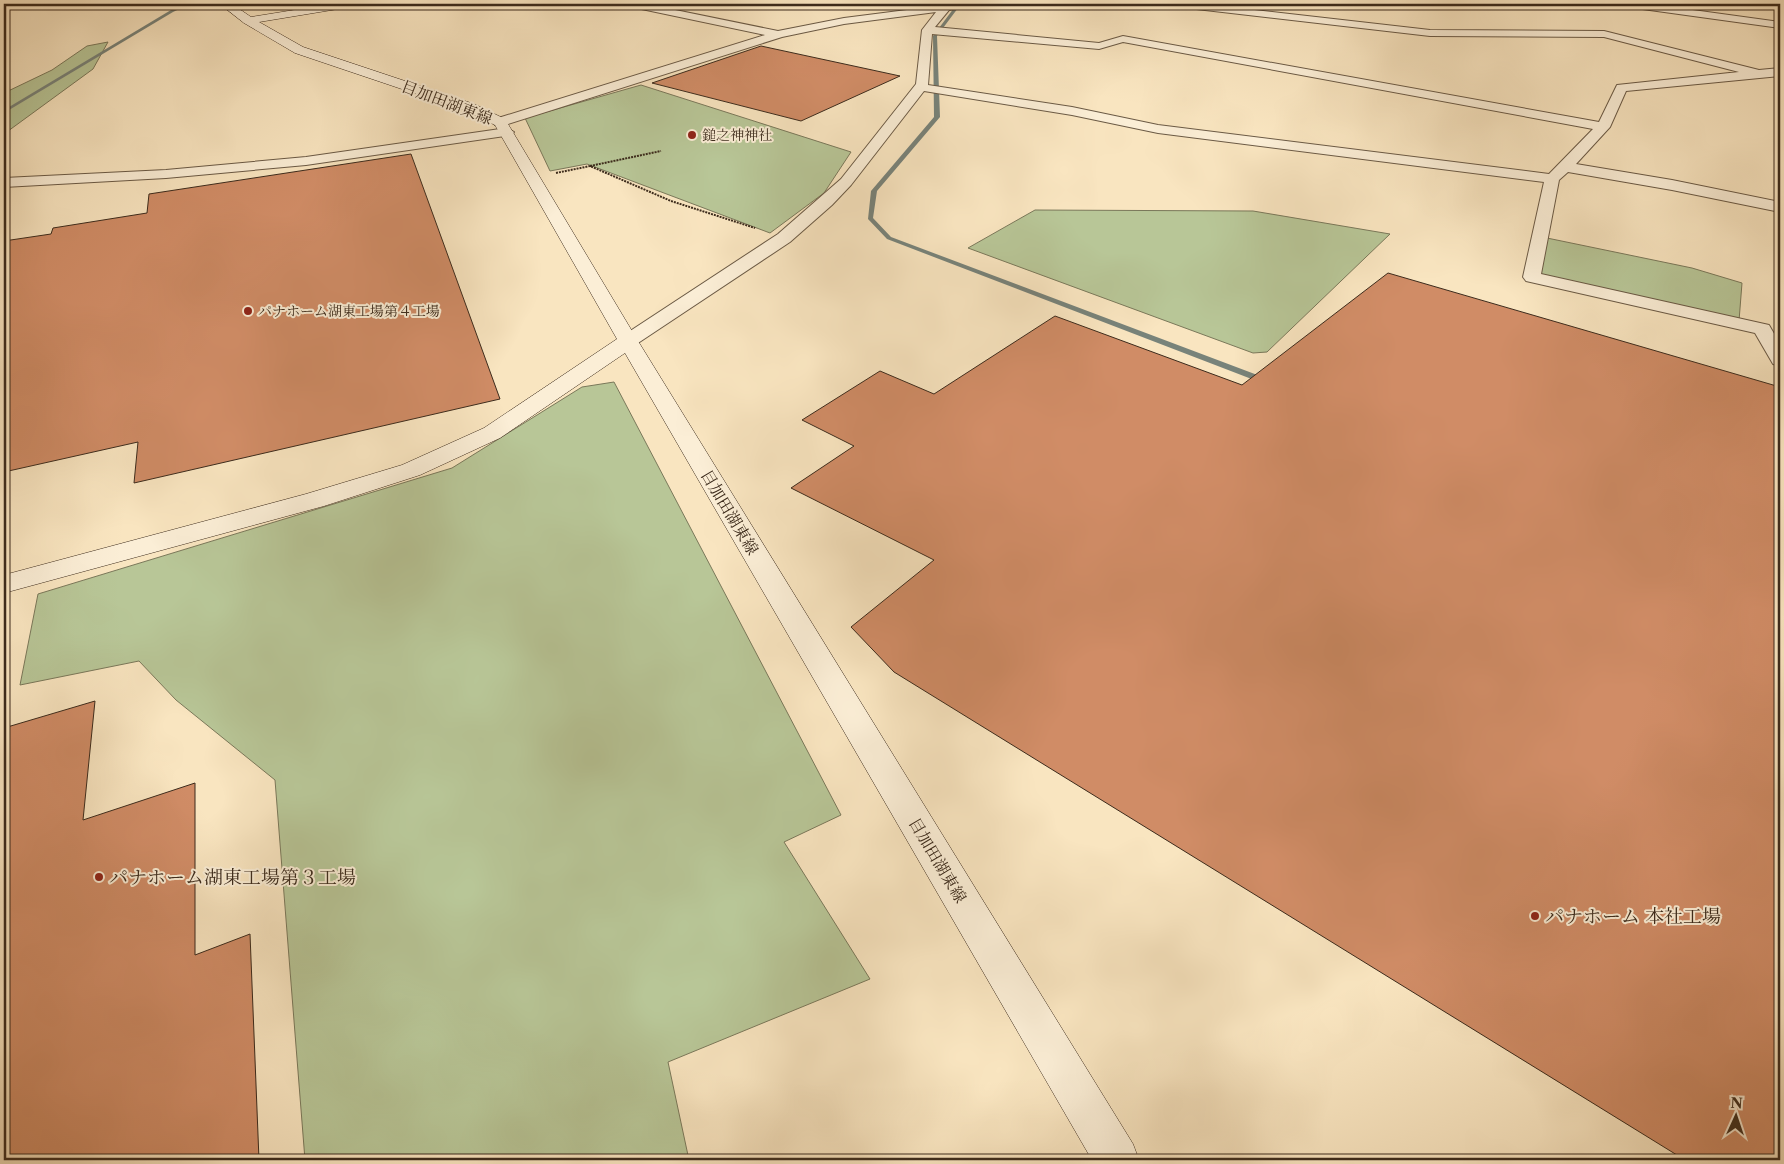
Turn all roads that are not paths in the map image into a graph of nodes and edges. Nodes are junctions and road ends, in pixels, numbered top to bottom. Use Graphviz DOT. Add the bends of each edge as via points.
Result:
graph roads {
  1 [pos="225,4"];
  2 [pos="350,4"];
  3 [pos="632,4"];
  4 [pos="968,4"];
  5 [pos="1179,4"];
  6 [pos="1628,4"];
  7 [pos="1675,4"];
  8 [pos="947,6"];
  9 [pos="1664,9"];
  10 [pos="248,21"];
  11 [pos="1780,25"];
  12 [pos="934,30"];
  13 [pos="780,34"];
  14 [pos="1780,72"];
  15 [pos="1759,74"];
  16 [pos="920,87"];
  17 [pos="503,127"];
  18 [pos="1603,127"];
  19 [pos="1565,167"];
  20 [pos="1552,179"];
  21 [pos="4,183"];
  22 [pos="1780,207"];
  23 [pos="628,341"];
  24 [pos="1780,360"];
  25 [pos="4,584"];
  26 [pos="1117,1160"];
  1 -- 10 [label="main road, 目加田湖東線"];
  2 -- 10 [label="main road"];
  3 -- 13 [label="street"];
  4 -- 8 [label="main road"];
  5 -- 15 [label="street" via="1381,29 1604,34"];
  6 -- 9 [label="street"];
  7 -- 9 [label="street"];
  8 -- 12 [label="street"];
  8 -- 13 [label="street"];
  9 -- 11 [label="street"];
  10 -- 17 [label="main road, 目加田湖東線" via="299,50 468,107"];
  12 -- 16 [label="street" via="924,46 925,68"];
  12 -- 18 [label="street" via="1099,46 1123,39"];
  13 -- 17 [label="street"];
  14 -- 15 [label="street"];
  15 -- 18 [label="street" via="1621,88"];
  16 -- 20 [label="street" via="1072,111 1158,129"];
  16 -- 23 [label="street" via="846,182 826,202 784,238"];
  17 -- 21 [label="street" via="306,161 166,174"];
  17 -- 23 [label="main road, 目加田湖東線"];
  18 -- 19 [label="street"];
  19 -- 20 [label="street"];
  19 -- 22 [label="street"];
  20 -- 24 [label="street" via="1532,277 1762,329"];
  23 -- 25 [label="main road" via="492,432 411,470 316,500"];
  23 -- 26 [label="main road, 目加田湖東線"];
}
